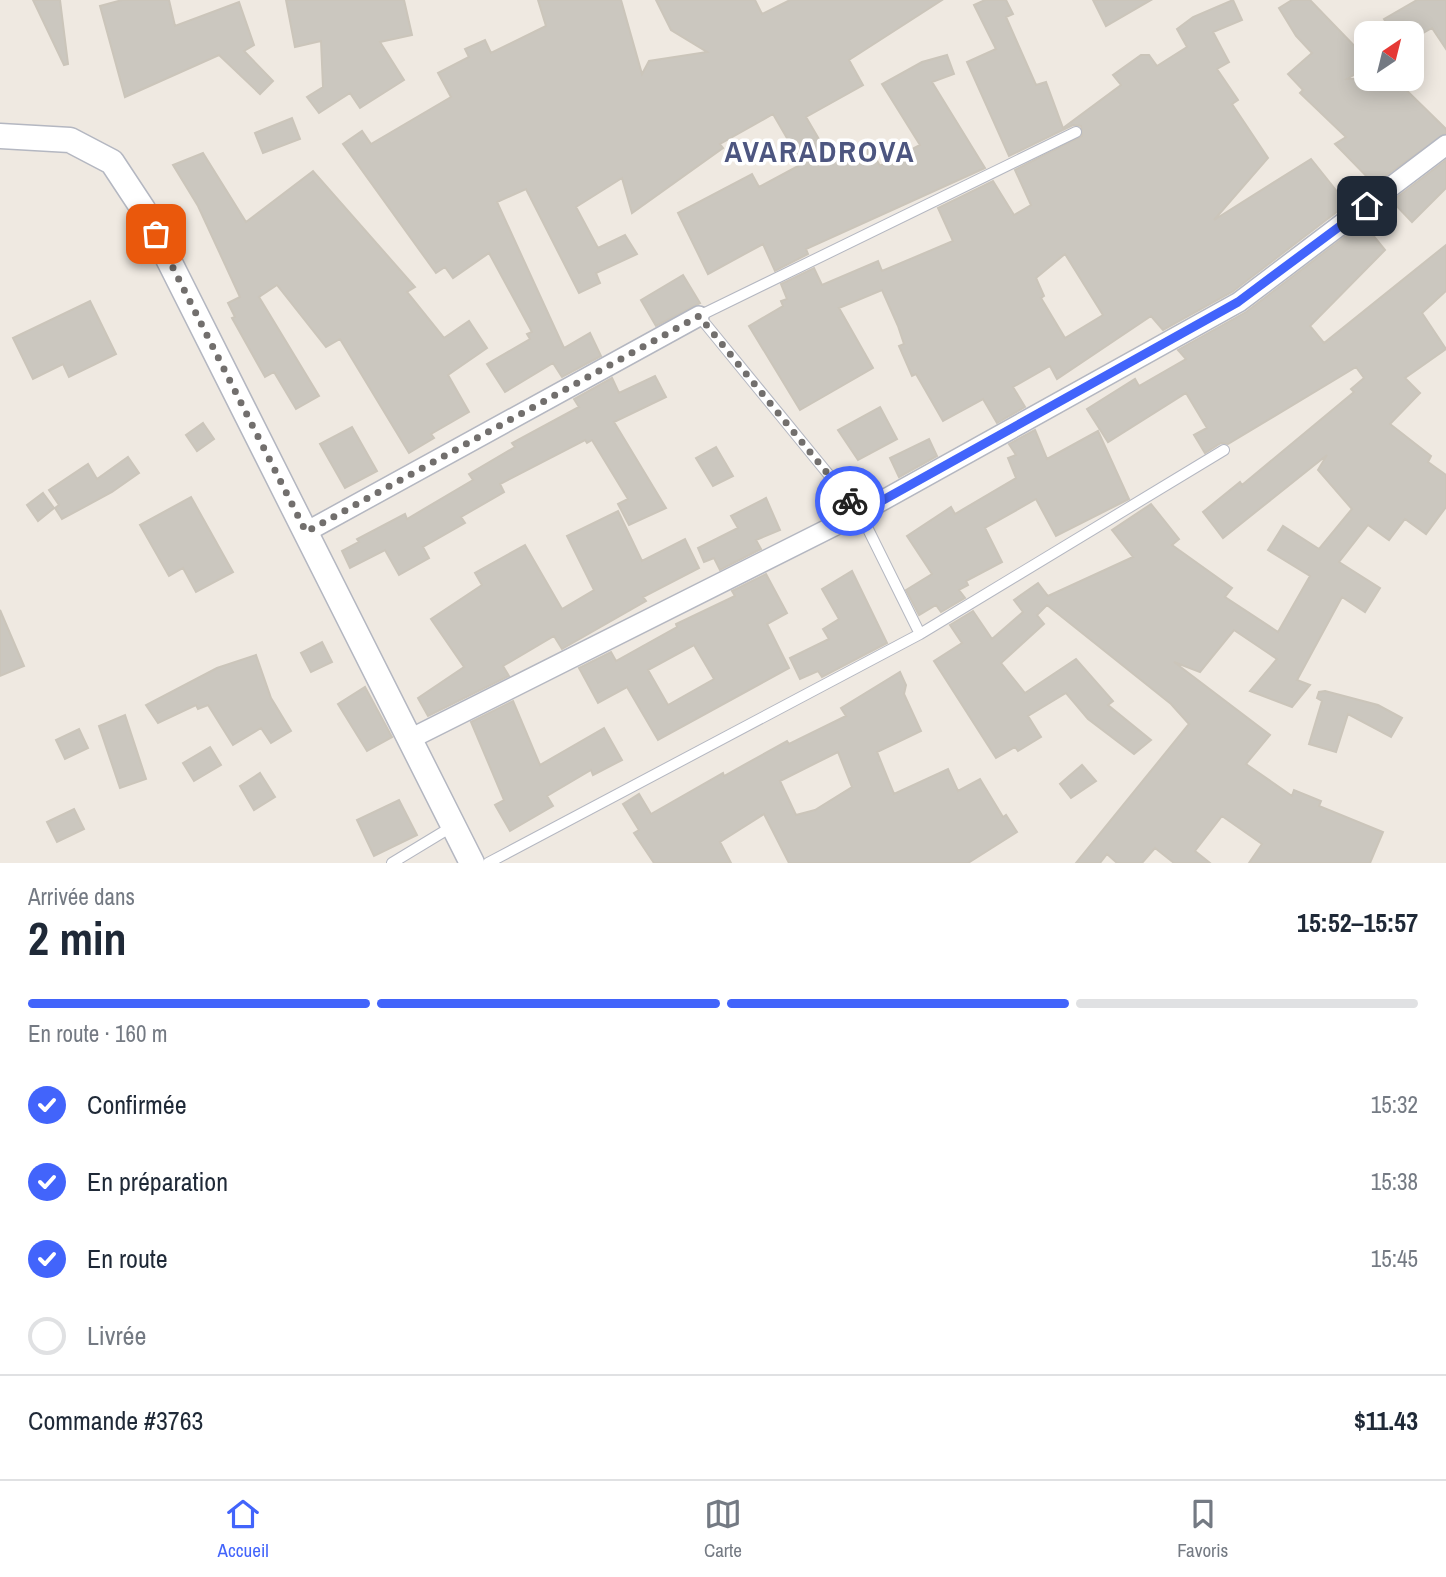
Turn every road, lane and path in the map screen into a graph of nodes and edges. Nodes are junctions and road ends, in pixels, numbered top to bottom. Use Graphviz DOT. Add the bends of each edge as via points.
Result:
graph roads {
  1 [pos="1076,132"];
  2 [pos="0,136"];
  3 [pos="1446,145"];
  4 [pos="699,316"];
  5 [pos="1224,450"];
  6 [pos="860,513"];
  7 [pos="306,532"];
  8 [pos="920,634"];
  9 [pos="410,739"];
  10 [pos="453,826"];
  11 [pos="391,863"];
  12 [pos="472,863"];
  13 [pos="488,863"];
  1 -- 4 [label="lane"];
  2 -- 7 [label="street" via="69,140 112,162 143,209"];
  3 -- 6 [label="street" via="1238,302"];
  4 -- 6 [label="lane"];
  4 -- 7 [label="street"];
  5 -- 8 [label="lane"];
  6 -- 8 [label="lane"];
  6 -- 9 [label="street"];
  7 -- 9 [label="street"];
  8 -- 13 [label="lane"];
  9 -- 10 [label="street"];
  10 -- 11 [label="lane"];
  10 -- 12 [label="street"];
}
